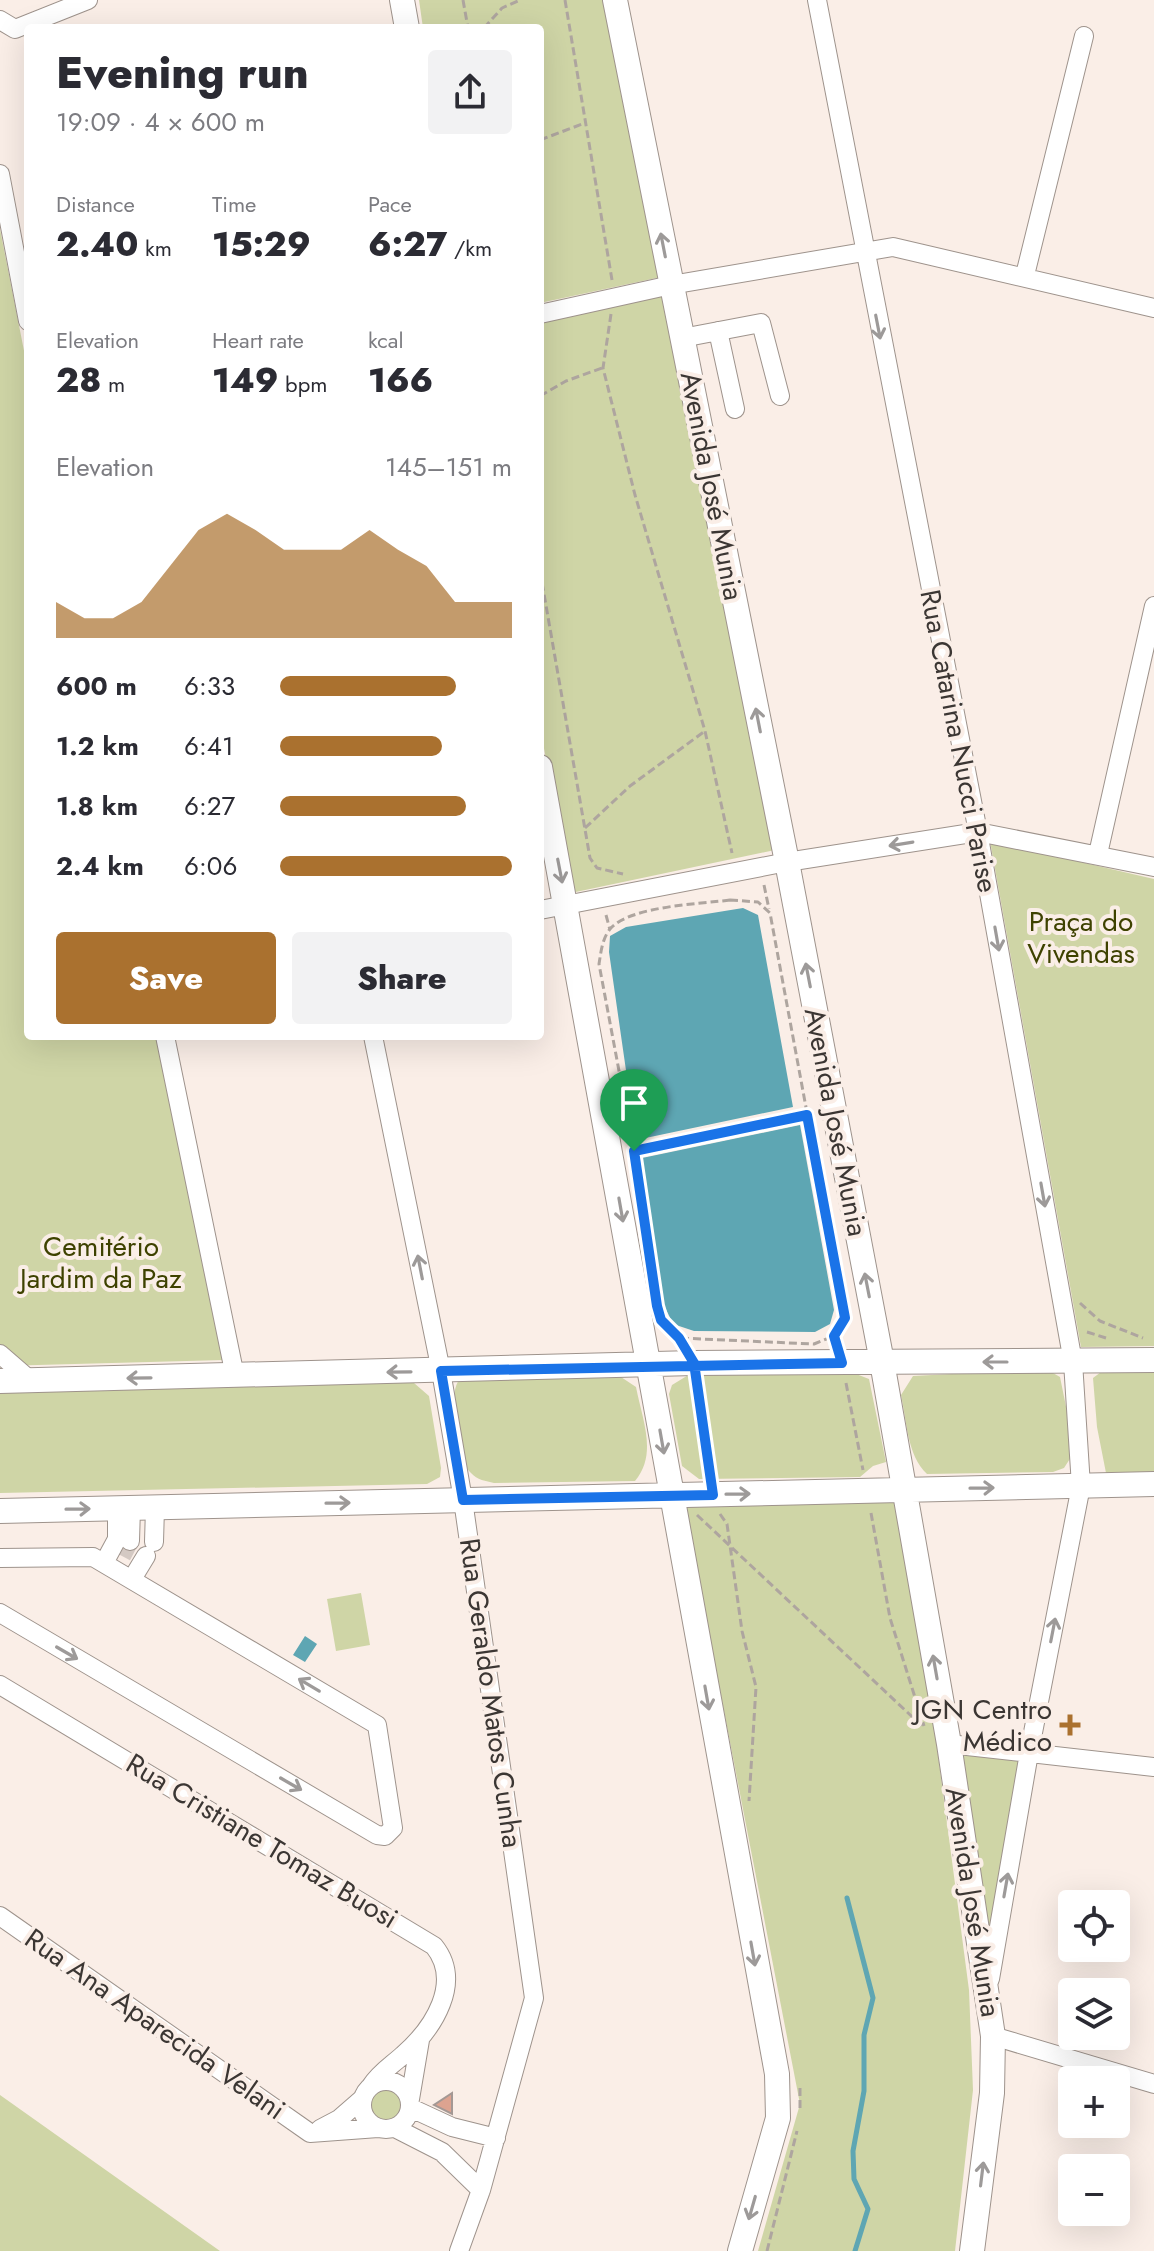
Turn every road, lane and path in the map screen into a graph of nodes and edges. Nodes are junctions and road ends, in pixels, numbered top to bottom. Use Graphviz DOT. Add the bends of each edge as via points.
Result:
graph roads {
  1 [pos="88,0"];
  2 [pos="402,0"];
  3 [pos="463,0"];
  4 [pos="520,0"];
  5 [pos="565,0"];
  6 [pos="615,0"];
  7 [pos="817,0"];
  8 [pos="0,20"];
  9 [pos="28,24"];
  10 [pos="406,24"];
  11 [pos="467,24"];
  12 [pos="488,24"];
  13 [pos="24,25"];
  14 [pos="1084,36"];
  15 [pos="586,123"];
  16 [pos="544,139"];
  17 [pos="0,174"];
  18 [pos="863,250"];
  19 [pos="1025,275"];
  20 [pos="613,283"];
  21 [pos="671,285"];
  22 [pos="24,300"];
  23 [pos="1154,308"];
  24 [pos="544,313"];
  25 [pos="599,314"];
  26 [pos="718,331"];
  27 [pos="682,338"];
  28 [pos="603,368"];
  29 [pos="544,394"];
  30 [pos="780,396"];
  31 [pos="735,409"];
  32 [pos="544,594"];
  33 [pos="1154,606"];
  34 [pos="705,731"];
  35 [pos="544,788"];
  36 [pos="585,828"];
  37 [pos="978,832"];
  38 [pos="1098,854"];
  39 [pos="734,860"];
  40 [pos="787,862"];
  41 [pos="1154,867"];
  42 [pos="630,875"];
  43 [pos="566,906"];
  44 [pos="544,909"];
  45 [pos="166,1040"];
  46 [pos="374,1040"];
  47 [pos="807,1115"];
  48 [pos="634,1151"];
  49 [pos="1079,1312"];
  50 [pos="1081,1324"];
  51 [pos="834,1336"];
  52 [pos="679,1338"];
  53 [pos="1128,1338"];
  54 [pos="1143,1338"];
  55 [pos="1154,1338"];
  56 [pos="1113,1339"];
  57 [pos="0,1354"];
  58 [pos="1154,1360"];
  59 [pos="882,1362"];
  60 [pos="1073,1362"];
  61 [pos="694,1363"];
  62 [pos="842,1363"];
  63 [pos="649,1365"];
  64 [pos="441,1371"];
  65 [pos="235,1376"];
  66 [pos="30,1380"];
  67 [pos="0,1381"];
  68 [pos="1154,1484"];
  69 [pos="1081,1486"];
  70 [pos="904,1490"];
  71 [pos="867,1491"];
  72 [pos="672,1496"];
  73 [pos="463,1500"];
  74 [pos="714,1500"];
  75 [pos="134,1508"];
  76 [pos="0,1511"];
  77 [pos="732,1549"];
  78 [pos="116,1556"];
  79 [pos="0,1558"];
  80 [pos="132,1579"];
  81 [pos="0,1613"];
  82 [pos="0,1685"];
  83 [pos="925,1729"];
  84 [pos="939,1740"];
  85 [pos="1029,1753"];
  86 [pos="1154,1767"];
  87 [pos="749,1808"];
  88 [pos="0,1916"];
  89 [pos="988,1990"];
  90 [pos="993,2036"];
  91 [pos="420,2037"];
  92 [pos="798,2076"];
  93 [pos="1154,2084"];
  94 [pos="367,2092"];
  95 [pos="410,2104"];
  96 [pos="386,2128"];
  97 [pos="458,2129"];
  98 [pos="310,2133"];
  99 [pos="496,2138"];
  100 [pos="445,2154"];
  101 [pos="481,2190"];
  102 [pos="459,2251"];
  103 [pos="740,2251"];
  104 [pos="767,2251"];
  105 [pos="972,2251"];
  1 -- 9 [label="street"];
  2 -- 10 [label="main road"];
  3 -- 11 [label="path"];
  4 -- 12 [label="path" via="502,8"];
  5 -- 15 [label="path"];
  21 -- 6 [label="main road, Avenida José Munia, one-way"];
  7 -- 18 [label="street, Rua Catarina Nucci Parise"];
  8 -- 13 [label="street" via="15,29"];
  14 -- 19 [label="street"];
  15 -- 16 [label="path"];
  15 -- 20 [label="path"];
  17 -- 22 [label="street"];
  18 -- 19 [label="street" via="893,247"];
  18 -- 21 [label="street"];
  18 -- 37 [label="street, Rua Catarina Nucci Parise, one-way"];
  19 -- 23 [label="street"];
  21 -- 24 [label="street"];
  21 -- 27 [label="main road, Avenida José Munia"];
  25 -- 28 [label="path" via="612,312"];
  26 -- 27 [label="street"];
  26 -- 30 [label="street" via="761,323"];
  26 -- 31 [label="street"];
  40 -- 27 [label="main road, Avenida José Munia, one-way"];
  28 -- 29 [label="path"];
  28 -- 34 [label="path"];
  32 -- 36 [label="path"];
  33 -- 38 [label="street"];
  34 -- 36 [label="path" via="630,786"];
  34 -- 39 [label="path"];
  35 -- 43 [label="main road, one-way"];
  36 -- 42 [label="path" via="597,868"];
  37 -- 38 [label="street"];
  37 -- 40 [label="street, one-way"];
  37 -- 60 [label="street, Rua Catarina Nucci Parise, one-way"];
  38 -- 41 [label="street"];
  40 -- 43 [label="street"];
  59 -- 40 [label="main road, Avenida José Munia, one-way"];
  43 -- 44 [label="street"];
  43 -- 63 [label="main road, one-way"];
  45 -- 65 [label="street"];
  64 -- 46 [label="street, Rua Geraldo Matos Cunha, one-way"];
  47 -- 48 [label="path"];
  47 -- 48 [label="path" via="765,906 730,900 632,915 610,930 599,964"];
  47 -- 51 [label="path" via="845,1318"];
  48 -- 52 [label="path" via="657,1306 669,1332"];
  49 -- 54 [label="path" via="1077,1301 1100,1321"];
  50 -- 56 [label="path" via="1089,1334"];
  51 -- 52 [label="path" via="814,1344"];
  51 -- 62 [label="path"];
  52 -- 61 [label="path"];
  53 -- 54 [label="path"];
  54 -- 55 [label="path"];
  57 -- 66 [label="street"];
  58 -- 60 [label="main road"];
  60 -- 59 [label="main road, one-way"];
  59 -- 62 [label="main road"];
  59 -- 70 [label="main road, Avenida José Munia"];
  60 -- 69 [label="street, Rua Catarina Nucci Parise"];
  61 -- 62 [label="main road"];
  61 -- 63 [label="main road"];
  61 -- 74 [label="path"];
  62 -- 71 [label="path"];
  63 -- 64 [label="main road"];
  63 -- 72 [label="main road, one-way"];
  64 -- 65 [label="main road, one-way"];
  64 -- 73 [label="street, Rua Geraldo Matos Cunha"];
  65 -- 66 [label="main road, one-way"];
  66 -- 67 [label="main road"];
  68 -- 69 [label="main road"];
  70 -- 69 [label="main road, one-way"];
  85 -- 69 [label="street, Rua Catarina Nucci Parise, one-way"];
  70 -- 71 [label="main road"];
  84 -- 70 [label="main road, Avenida José Munia, one-way"];
  74 -- 71 [label="main road, one-way"];
  71 -- 83 [label="path" via="890,1618"];
  72 -- 73 [label="main road"];
  72 -- 74 [label="main road"];
  72 -- 103 [label="main road, one-way" via="777,2074 778,2118"];
  75 -- 73 [label="main road, one-way"];
  73 -- 99 [label="street, Rua Geraldo Matos Cunha" via="534,1998"];
  74 -- 77 [label="path"];
  74 -- 77 [label="path" via="697,1516"];
  76 -- 75 [label="main road, one-way"];
  75 -- 78 [label="street" via="117,1539"];
  75 -- 80 [label="street" via="150,1549"];
  77 -- 83 [label="path"];
  77 -- 87 [label="path" via="742,1631 756,1687"];
  78 -- 79 [label="street"];
  78 -- 80 [label="street"];
  81 -- 80 [label="street, one-way" via="377,1835 391,1832 377,1725"];
  82 -- 91 [label="street, Rua Cristiane Tomaz Buosi" via="434,1946 445,1959 449,1977 444,2001"];
  83 -- 84 [label="path"];
  84 -- 85 [label="street"];
  84 -- 89 [label="main road, Avenida José Munia"];
  85 -- 86 [label="street"];
  89 -- 85 [label="street, Rua Catarina Nucci Parise, one-way"];
  88 -- 98 [label="street, Rua Ana Aparecida Velani"];
  89 -- 90 [label="main road, Avenida José Munia"];
  90 -- 93 [label="street"];
  105 -- 90 [label="main road, Avenida José Munia, one-way" via="992,2093"];
  91 -- 94 [label="street, Rua Cristiane Tomaz Buosi"];
  91 -- 95 [label="street, Rua Cristiane Tomaz Buosi"];
  92 -- 104 [label="path" via="800,2121"];
  94 -- 95 [label="street" via="380,2081 399,2084"];
  94 -- 96 [label="street" via="364,2116"];
  94 -- 98 [label="street, Rua Ana Aparecida Velani" via="339,2119"];
  95 -- 96 [label="street" via="408,2117"];
  95 -- 97 [label="street"];
  96 -- 98 [label="street, Rua Ana Aparecida Velani"];
  96 -- 100 [label="street"];
  97 -- 99 [label="street"];
  97 -- 100 [label="street"];
  99 -- 101 [label="street, Rua Geraldo Matos Cunha"];
  100 -- 101 [label="street"];
  101 -- 102 [label="street, Rua Geraldo Matos Cunha"];
}
